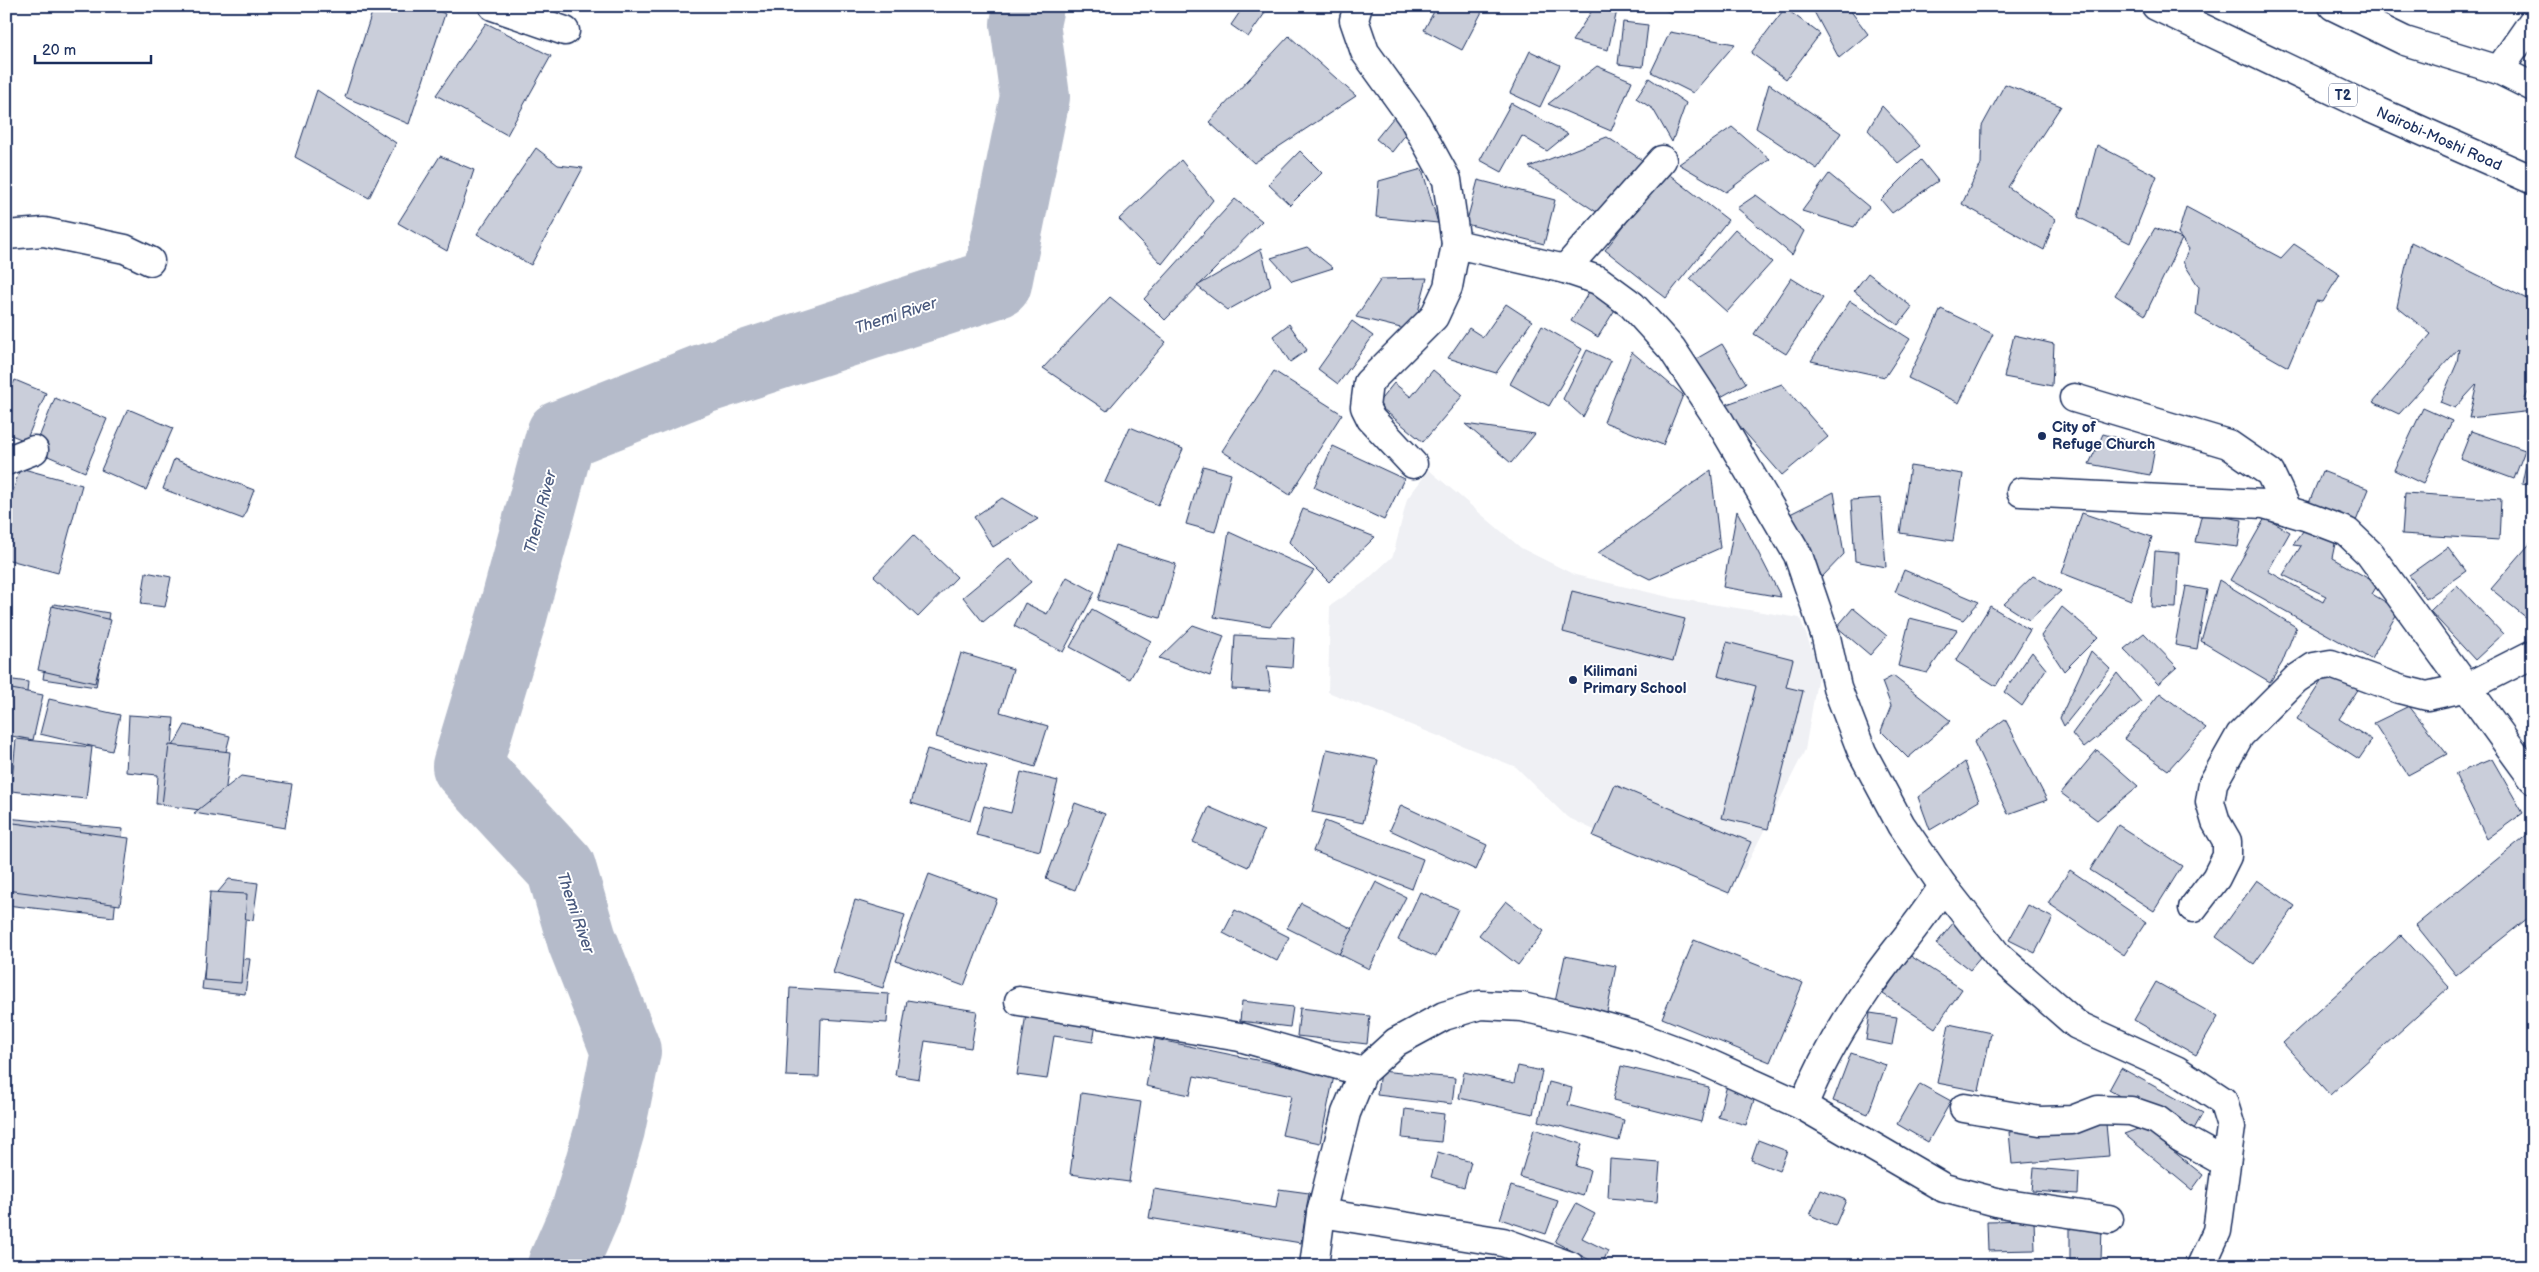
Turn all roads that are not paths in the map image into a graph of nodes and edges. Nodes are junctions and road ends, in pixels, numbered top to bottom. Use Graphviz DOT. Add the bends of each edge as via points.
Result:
graph roads {
  1 [pos="493,6"];
  2 [pos="1358,6"];
  3 [pos="2156,6"];
  4 [pos="2333,6"];
  5 [pos="2533,21"];
  6 [pos="566,31"];
  7 [pos="2499,70"];
  8 [pos="2533,87"];
  9 [pos="1662,160"];
  10 [pos="2533,180"];
  11 [pos="6,236"];
  12 [pos="1456,244"];
  13 [pos="150,261"];
  14 [pos="1565,269"];
  15 [pos="2074,398"];
  16 [pos="34,450"];
  17 [pos="6,461"];
  18 [pos="1413,464"];
  19 [pos="2020,492"];
  20 [pos="2288,511"];
  21 [pos="2533,654"];
  22 [pos="2468,686"];
  23 [pos="2533,779"];
  24 [pos="1943,886"];
  25 [pos="2193,908"];
  26 [pos="1019,1001"];
  27 [pos="1363,1072"];
  28 [pos="1803,1106"];
  29 [pos="1964,1108"];
  30 [pos="2226,1163"];
  31 [pos="1321,1213"];
  32 [pos="2109,1219"];
  33 [pos="1314,1266"];
  34 [pos="1570,1266"];
  35 [pos="2201,1266"];
  1 -- 6 [label="main road"];
  2 -- 12 [label="main road" via="1354,20 1365,52 1414,120 1446,180"];
  3 -- 10 [label="main road, Nairobi-Moshi Road / T2" via="2368,107"];
  4 -- 7 [label="main road" via="2405,41"];
  5 -- 7 [label="main road"];
  7 -- 8 [label="main road"];
  9 -- 14 [label="main road"];
  11 -- 13 [label="main road" via="44,232 126,249"];
  12 -- 14 [label="main road"];
  12 -- 18 [label="main road" via="1448,286 1434,317 1368,382 1365,407 1371,419"];
  14 -- 24 [label="main road" via="1598,280 1632,305 1672,349 1720,422 1798,555 1826,638 1837,687 1862,752 1902,826"];
  15 -- 20 [label="main road" via="2228,444 2270,473"];
  16 -- 17 [label="main road"];
  19 -- 20 [label="main road" via="2264,504"];
  20 -- 22 [label="main road" via="2347,532 2370,553"];
  21 -- 22 [label="main road"];
  22 -- 23 [label="main road"];
  22 -- 25 [label="main road" via="2428,696 2331,664 2314,667 2296,679 2240,736 2213,783 2210,802 2227,841 2227,856 2216,878"];
  24 -- 28 [label="main road" via="1866,992 1812,1082"];
  24 -- 30 [label="main road" via="1998,956 2077,1025 2176,1070 2223,1101 2231,1127"];
  26 -- 27 [label="main road" via="1240,1037"];
  27 -- 28 [label="main road" via="1396,1042 1444,1016 1480,1005 1522,1007 1637,1036 1699,1059"];
  27 -- 31 [label="main road" via="1346,1113"];
  28 -- 32 [label="main road" via="1944,1188 2000,1203"];
  29 -- 30 [label="main road" via="2040,1121 2072,1120 2098,1110 2131,1111 2157,1120 2181,1138"];
  30 -- 35 [label="main road" via="2217,1231"];
  31 -- 33 [label="main road"];
  31 -- 34 [label="main road" via="1503,1242"];
}
